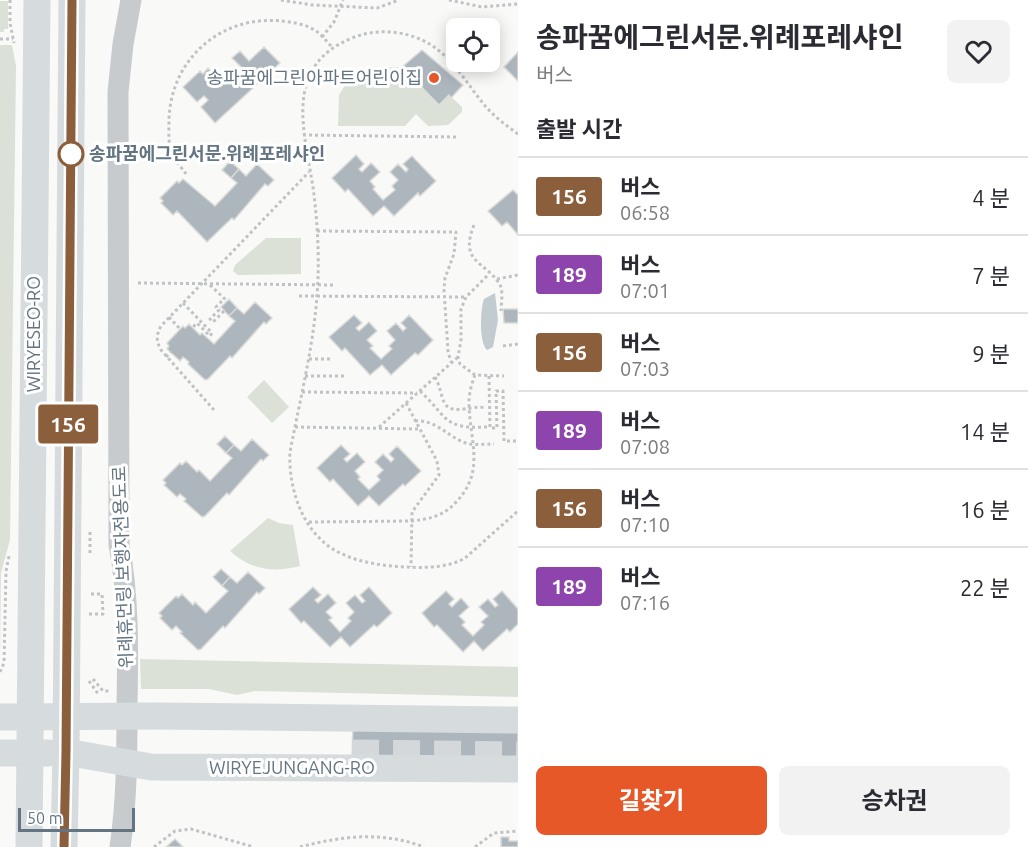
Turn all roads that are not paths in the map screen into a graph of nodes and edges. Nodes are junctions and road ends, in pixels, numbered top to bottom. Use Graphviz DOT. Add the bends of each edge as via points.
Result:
graph roads {
  1 [pos="37,0"];
  2 [pos="72,0"];
  3 [pos="131,0"];
  4 [pos="66,716"];
  5 [pos="0,717"];
  6 [pos="31,717"];
  7 [pos="518,720"];
  8 [pos="66,752"];
  9 [pos="0,753"];
  10 [pos="30,753"];
  11 [pos="518,769"];
  12 [pos="29,847"];
  13 [pos="64,847"];
  14 [pos="120,847"];
  1 -- 6 [label="main road, WIRYESEO-RO"];
  2 -- 4 [label="main road, WIRYESEO-RO"];
  3 -- 14 [label="street, 위례휴먼링 보행자전용도로" via="118,92 117,141 119,545 128,658 125,815"];
  4 -- 6 [label="main road, WIRYEJUNGANG-RO"];
  4 -- 7 [label="main road, WIRYEJUNGANG-RO"];
  4 -- 8 [label="main road, WIRYESEO-RO"];
  4 -- 8 [label="main road, WIRYEJUNGANG-RO" via="157,734 352,744"];
  5 -- 6 [label="main road, WIRYEJUNGANG-RO"];
  6 -- 10 [label="main road, WIRYESEO-RO"];
  8 -- 10 [label="main road, WIRYEJUNGANG-RO"];
  8 -- 11 [label="main road, WIRYEJUNGANG-RO" via="152,767"];
  8 -- 13 [label="main road, WIRYESEO-RO"];
  9 -- 10 [label="main road, WIRYEJUNGANG-RO"];
  10 -- 12 [label="main road, WIRYESEO-RO"];
}
